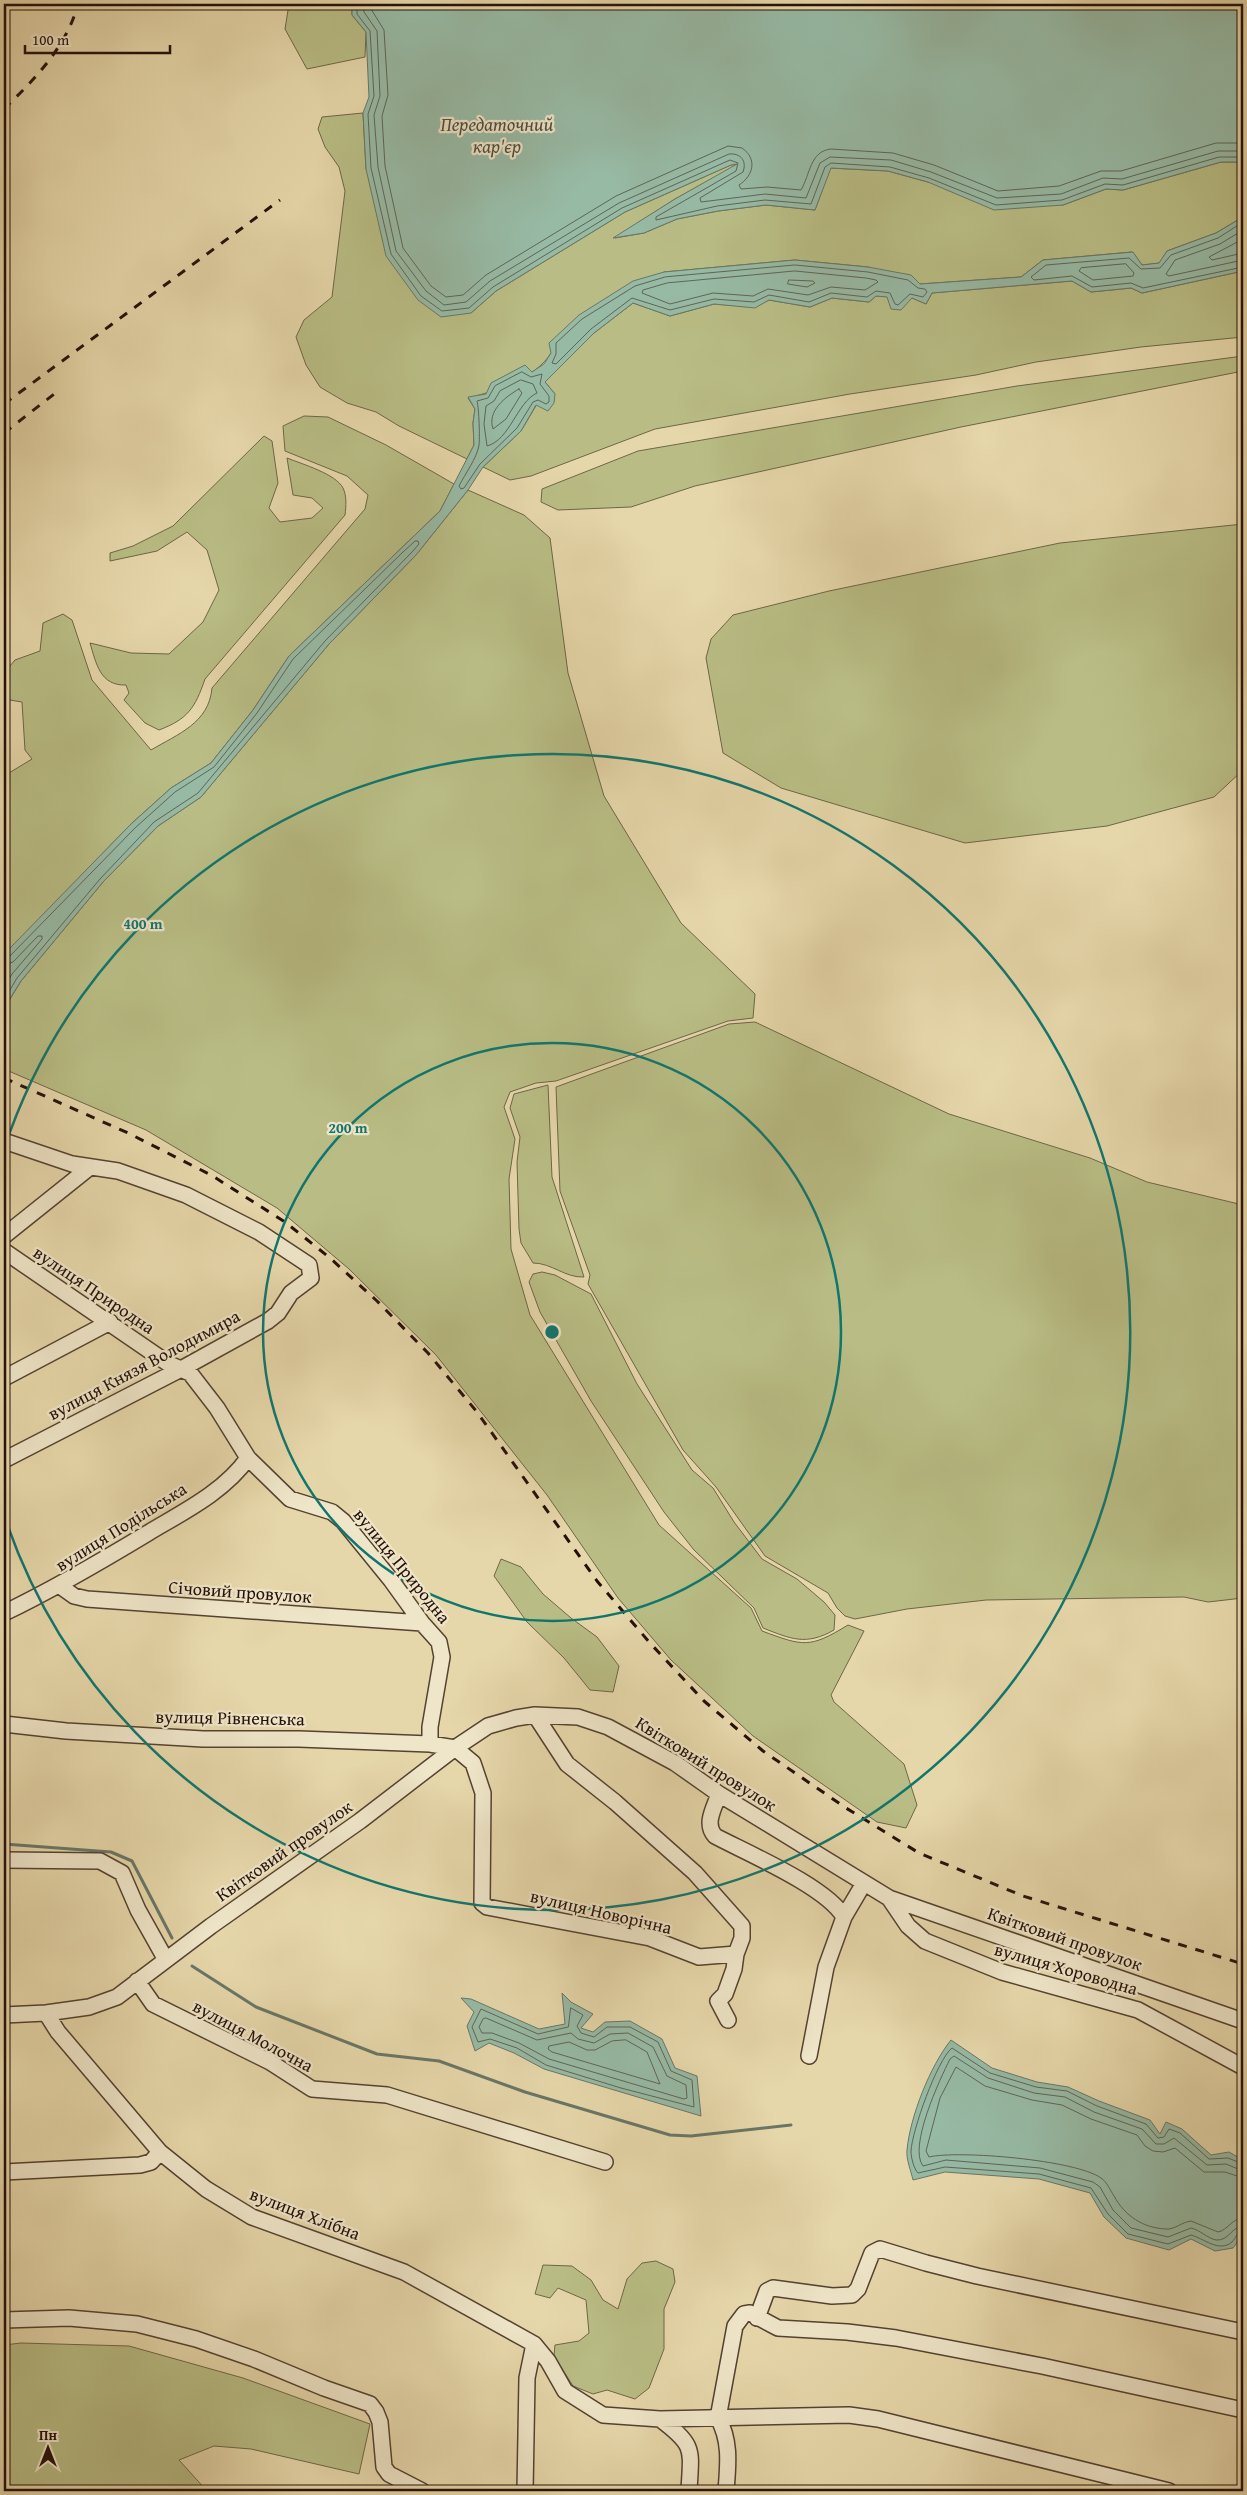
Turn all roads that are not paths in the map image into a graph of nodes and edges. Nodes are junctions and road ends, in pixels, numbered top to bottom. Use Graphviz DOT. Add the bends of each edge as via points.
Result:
graph roads {
  1 [pos="4,1141"];
  2 [pos="89,1168"];
  3 [pos="4,1236"];
  4 [pos="4,1251"];
  5 [pos="110,1322"];
  6 [pos="183,1368"];
  7 [pos="4,1378"];
  8 [pos="248,1458"];
  9 [pos="4,1460"];
  10 [pos="60,1586"];
  11 [pos="4,1613"];
  12 [pos="422,1623"];
  13 [pos="535,1715"];
  14 [pos="4,1724"];
  15 [pos="430,1744"];
  16 [pos="455,1748"];
  17 [pos="719,1794"];
  18 [pos="4,1860"];
  19 [pos="864,1883"];
  20 [pos="889,1898"];
  21 [pos="844,1917"];
  22 [pos="736,1954"];
  23 [pos="166,1960"];
  24 [pos="137,1981"];
  25 [pos="46,2013"];
  26 [pos="4,2015"];
  27 [pos="728,2020"];
  28 [pos="1243,2020"];
  29 [pos="809,2056"];
  30 [pos="1243,2067"];
  31 [pos="160,2152"];
  32 [pos="605,2162"];
  33 [pos="4,2172"];
  34 [pos="757,2318"];
  35 [pos="4,2320"];
  36 [pos="1243,2332"];
  37 [pos="534,2344"];
  38 [pos="1243,2410"];
  39 [pos="718,2418"];
  40 [pos="660,2419"];
  41 [pos="422,2491"];
  42 [pos="525,2491"];
  43 [pos="689,2491"];
  44 [pos="726,2491"];
  45 [pos="1169,2491"];
  1 -- 2 [label="street" via="49,1158"];
  2 -- 3 [label="street"];
  2 -- 6 [label="street, вулиця Князя Володимира" via="118,1171 179,1193 275,1242 309,1265 311,1278 291,1293 278,1313"];
  4 -- 5 [label="street, вулиця Природна"];
  5 -- 6 [label="street, вулиця Природна" via="169,1364"];
  5 -- 7 [label="street"];
  6 -- 8 [label="street, вулиця Природна" via="197,1380"];
  6 -- 9 [label="street, вулиця Князя Володимира"];
  8 -- 10 [label="street, вулиця Подільська" via="224,1484"];
  8 -- 12 [label="street, вулиця Природна" via="290,1499 332,1512 343,1521"];
  10 -- 11 [label="street, вулиця Подільська"];
  10 -- 12 [label="street, Січовий провулок" via="74,1596 87,1599"];
  12 -- 15 [label="street, вулиця Природна" via="439,1642 442,1657"];
  13 -- 16 [label="street, Квітковий провулок" via="488,1726"];
  13 -- 17 [label="street, Квітковий провулок" via="578,1717 608,1727 675,1763"];
  13 -- 22 [label="street" via="568,1764 695,1873 735,1916 742,1926 742,1938"];
  14 -- 15 [label="street, вулиця Рівненська" via="202,1739"];
  15 -- 16 [label="street, вулиця Рівненська"];
  16 -- 22 [label="street, вулиця Новорічна" via="473,1762 483,1793 482,1903 487,1907 650,1938 699,1957"];
  16 -- 23 [label="street, Квітковий провулок" via="360,1821"];
  17 -- 19 [label="street, Квітковий провулок"];
  17 -- 21 [label="street" via="710,1823 710,1830 715,1836 805,1884 831,1902"];
  18 -- 23 [label="street" via="100,1861 122,1873"];
  19 -- 20 [label="street, Квітковий провулок"];
  19 -- 21 [label="street"];
  20 -- 28 [label="street, Квітковий провулок"];
  20 -- 30 [label="street, вулиця Хороводна" via="908,1926 925,1941 1002,1972 1138,2010"];
  21 -- 29 [label="street" via="826,1967"];
  22 -- 27 [label="street" via="730,1981 718,2001"];
  23 -- 24 [label="street, Квітковий провулок"];
  24 -- 25 [label="street" via="117,1997 103,2003"];
  24 -- 32 [label="street, вулиця Молочна" via="153,2004 270,2062 312,2089 387,2095"];
  25 -- 26 [label="street"];
  25 -- 31 [label="street" via="58,2032"];
  31 -- 33 [label="street" via="151,2162 140,2166"];
  31 -- 37 [label="street, вулиця Хлібна" via="206,2189 252,2217 404,2272"];
  34 -- 36 [label="street" via="768,2292 773,2288 832,2296 852,2294 858,2289 872,2253 880,2249 977,2276"];
  34 -- 38 [label="street" via="778,2328 896,2338"];
  34 -- 39 [label="street" via="750,2313 744,2314 735,2326"];
  35 -- 41 [label="street" via="69,2318 138,2324 196,2339 370,2404 380,2422 384,2467 389,2474"];
  37 -- 40 [label="street, вулиця Хлібна" via="548,2361 564,2391 590,2408 603,2415"];
  37 -- 42 [label="street" via="527,2378"];
  39 -- 40 [label="street, вулиця Хлібна"];
  39 -- 44 [label="street" via="724,2428 729,2454"];
  39 -- 45 [label="street, вулиця Хлібна" via="849,2415 878,2419"];
  40 -- 43 [label="street" via="685,2441 691,2452"];
}
